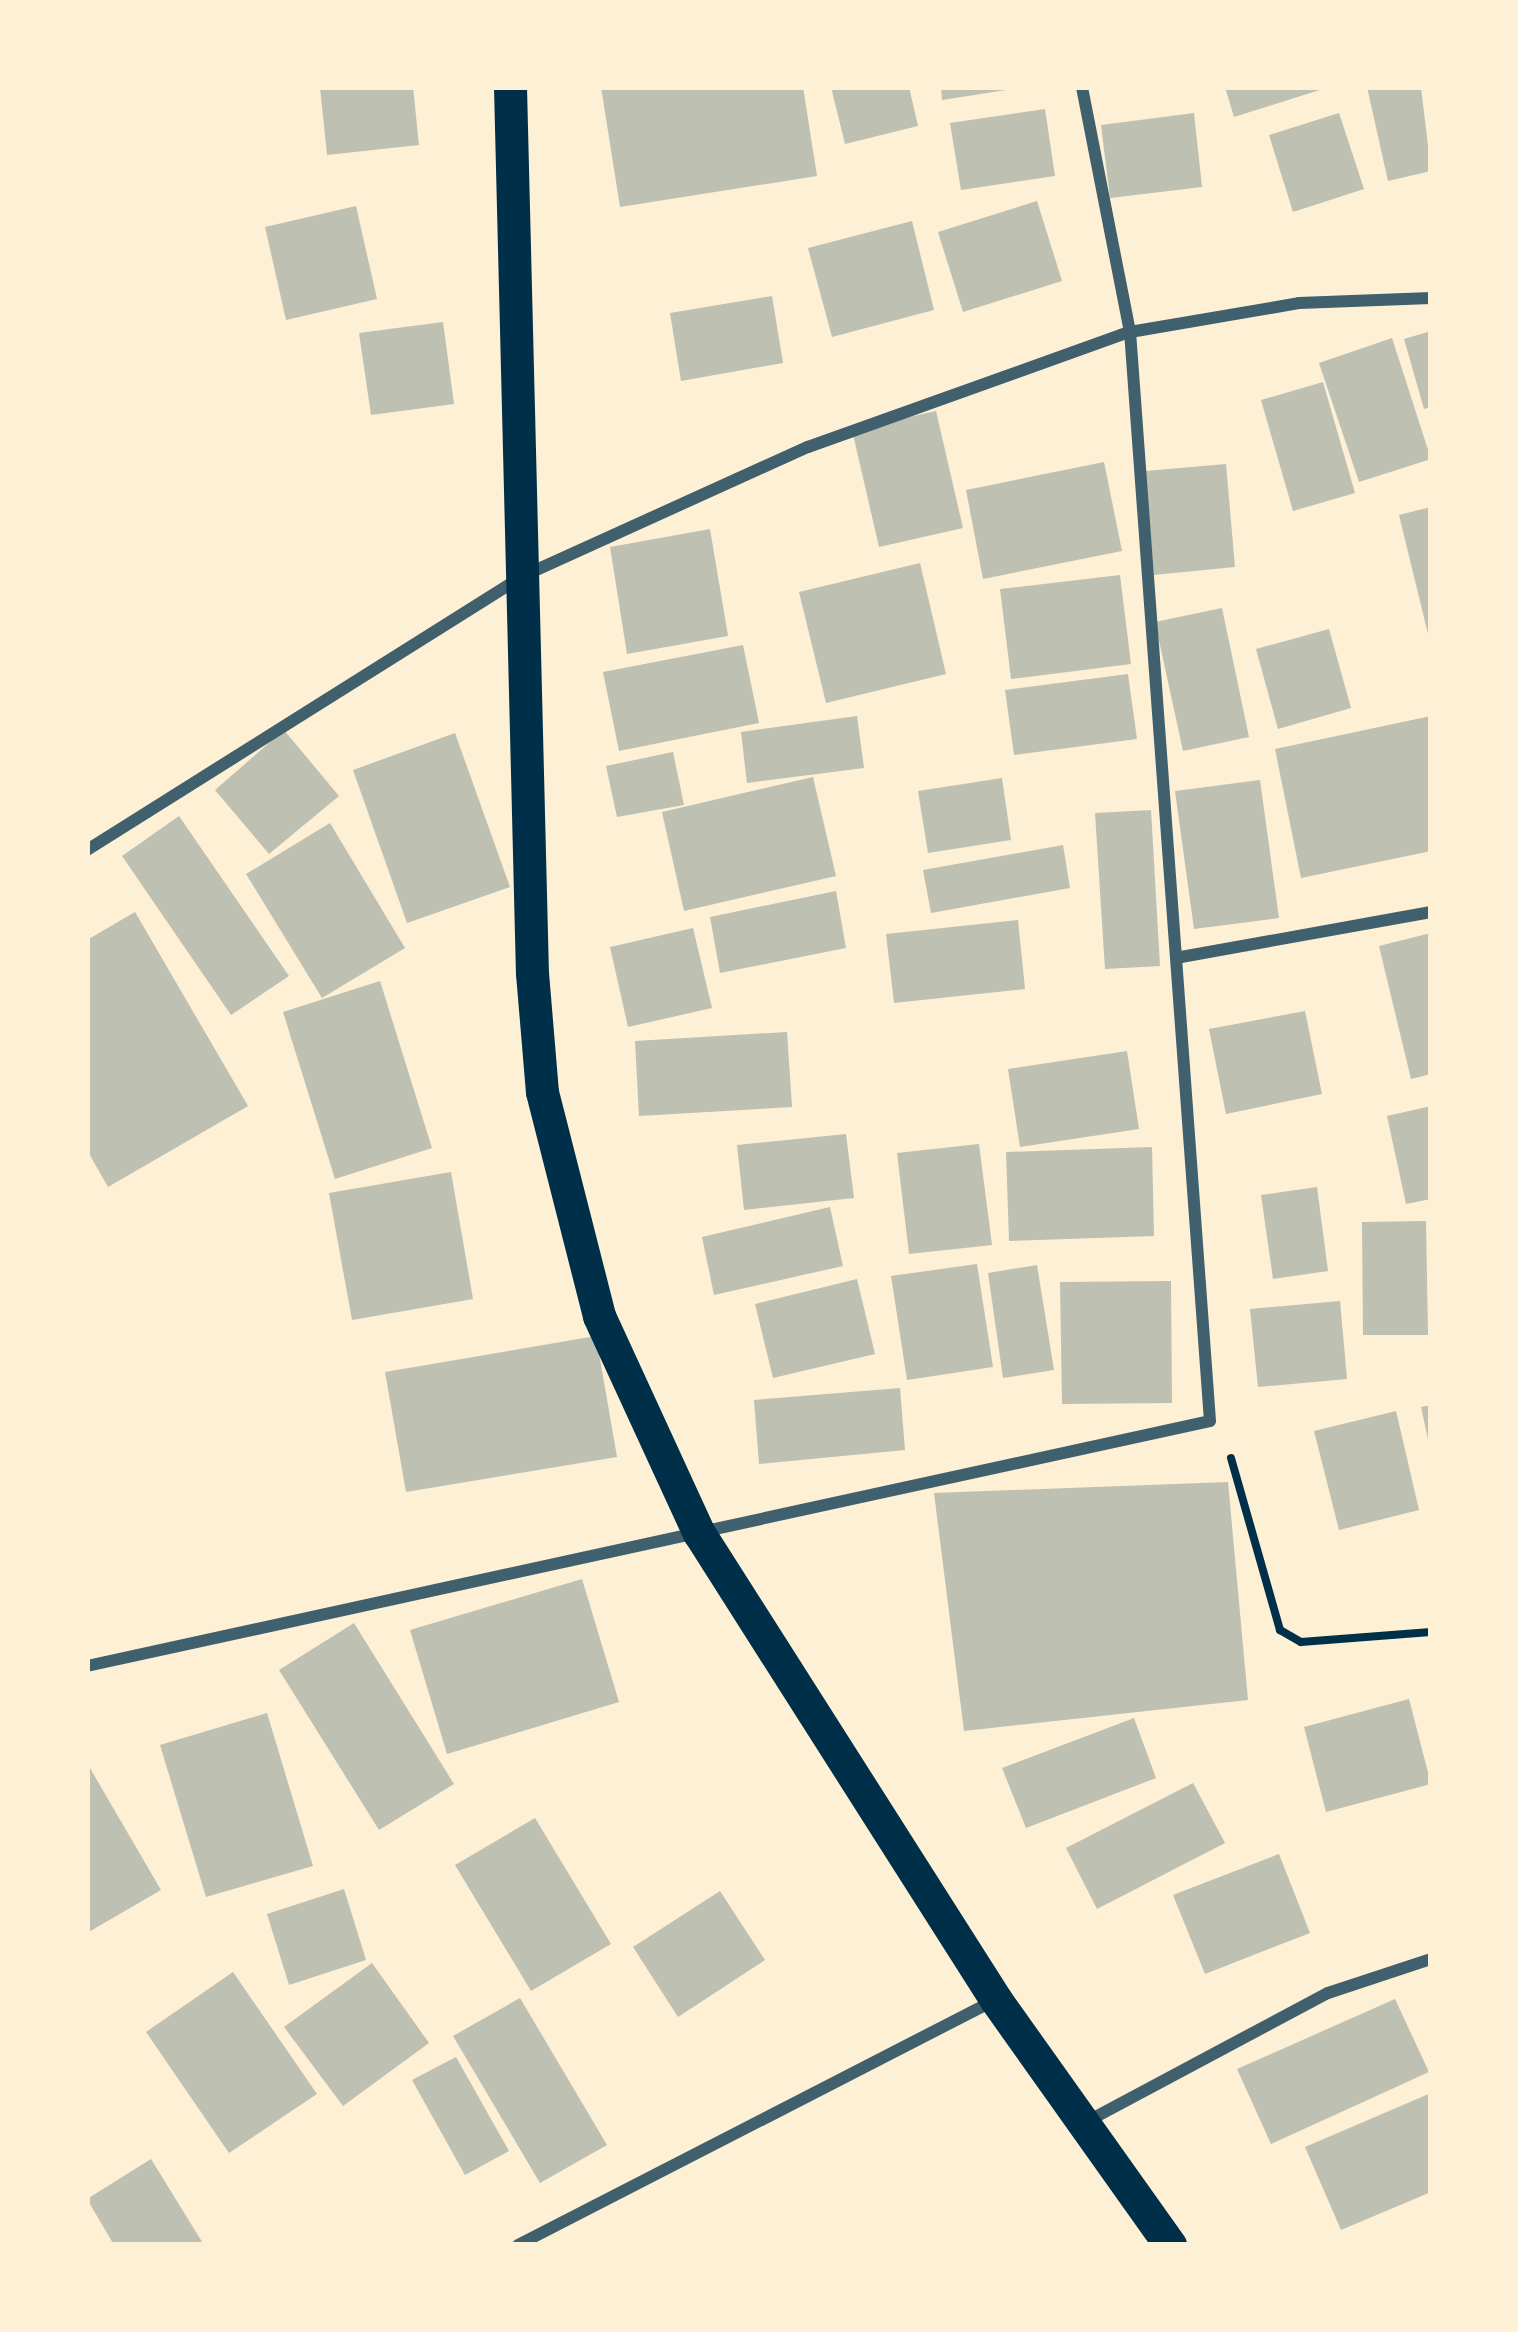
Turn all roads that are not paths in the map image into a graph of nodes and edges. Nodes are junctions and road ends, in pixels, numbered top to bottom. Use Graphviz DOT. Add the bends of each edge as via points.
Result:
graph roads {
  1 [pos="510,87"];
  2 [pos="1082,87"];
  3 [pos="1431,298"];
  4 [pos="1130,332"];
  5 [pos="523,576"];
  6 [pos="87,850"];
  7 [pos="1431,912"];
  8 [pos="1181,957"];
  9 [pos="700,1533"];
  10 [pos="87,1666"];
  11 [pos="1431,1959"];
  12 [pos="996,2000"];
  13 [pos="1081,2125"];
  14 [pos="518,2245"];
  15 [pos="1170,2245"];
  1 -- 5 [label="highway"];
  2 -- 4 [label="street"];
  3 -- 4 [label="street" via="1299,303"];
  4 -- 5 [label="street" via="808,447"];
  4 -- 8 [label="street"];
  5 -- 6 [label="street"];
  5 -- 9 [label="highway" via="524,861 542,1092 599,1316"];
  7 -- 8 [label="street"];
  8 -- 9 [label="street" via="1210,1421"];
  9 -- 10 [label="street"];
  9 -- 12 [label="highway"];
  11 -- 13 [label="street" via="1328,1993"];
  12 -- 13 [label="highway"];
  12 -- 14 [label="street"];
  13 -- 15 [label="highway"];
}
